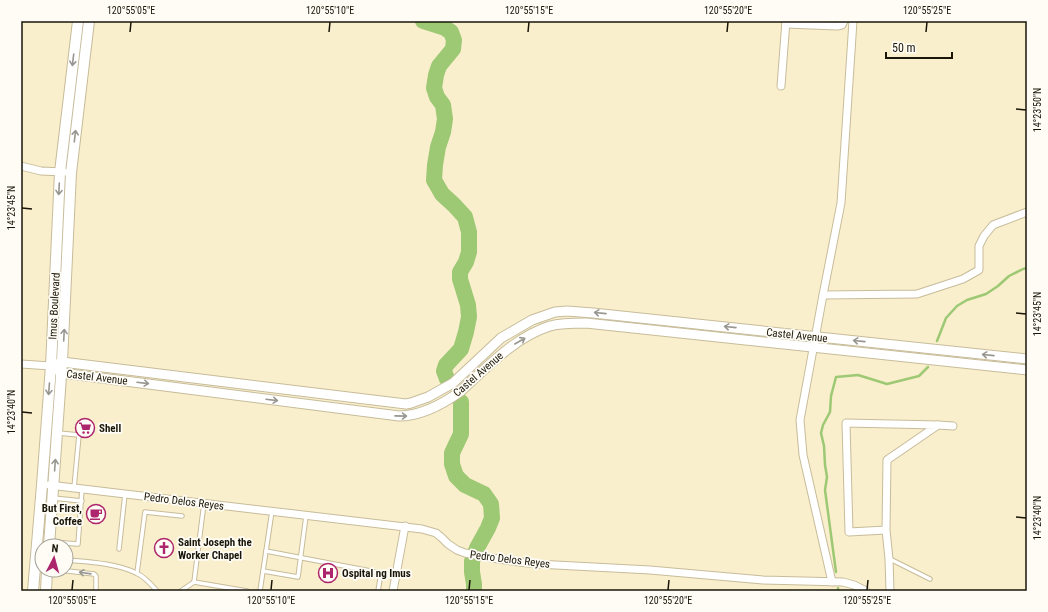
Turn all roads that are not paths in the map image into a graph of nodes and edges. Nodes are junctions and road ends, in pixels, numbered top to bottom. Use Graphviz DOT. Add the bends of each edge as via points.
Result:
graph roads {
  1 [pos="78,21"];
  2 [pos="88,21"];
  3 [pos="844,21"];
  4 [pos="853,21"];
  5 [pos="786,22"];
  6 [pos="781,86"];
  7 [pos="21,166"];
  8 [pos="60,172"];
  9 [pos="71,173"];
  10 [pos="1027,212"];
  11 [pos="822,296"];
  12 [pos="815,336"];
  13 [pos="813,347"];
  14 [pos="1027,359"];
  15 [pos="21,364"];
  16 [pos="51,366"];
  17 [pos="62,367"];
  18 [pos="1027,370"];
  19 [pos="938,425"];
  20 [pos="953,426"];
  21 [pos="58,433"];
  22 [pos="42,485"];
  23 [pos="54,486"];
  24 [pos="74,488"];
  25 [pos="82,489"];
  26 [pos="125,494"];
  27 [pos="53,498"];
  28 [pos="82,501"];
  29 [pos="204,503"];
  30 [pos="272,511"];
  31 [pos="306,515"];
  32 [pos="182,516"];
  33 [pos="405,526"];
  34 [pos="886,530"];
  35 [pos="50,538"];
  36 [pos="74,544"];
  37 [pos="119,549"];
  38 [pos="266,551"];
  39 [pos="300,557"];
  40 [pos="889,559"];
  41 [pos="74,561"];
  42 [pos="263,571"];
  43 [pos="74,572"];
  44 [pos="137,573"];
  45 [pos="47,578"];
  46 [pos="930,579"];
  47 [pos="194,582"];
  48 [pos="832,582"];
  49 [pos="33,591"];
  50 [pos="46,591"];
  51 [pos="96,591"];
  52 [pos="157,591"];
  53 [pos="181,591"];
  54 [pos="247,591"];
  55 [pos="260,591"];
  56 [pos="378,591"];
  57 [pos="393,591"];
  58 [pos="866,591"];
  59 [pos="890,591"];
  1 -- 8 [label="main road, Imus Boulevard, one-way"];
  9 -- 2 [label="main road, Imus Boulevard, one-way"];
  3 -- 5 [label="street" via="842,25 837,26"];
  4 -- 11 [label="street" via="841,203"];
  5 -- 6 [label="street"];
  7 -- 8 [label="street"];
  8 -- 9 [label="street"];
  8 -- 16 [label="main road, Imus Boulevard, one-way"];
  17 -- 9 [label="main road, Imus Boulevard, one-way"];
  10 -- 11 [label="street" via="993,225 979,246 979,270 963,279 918,294"];
  11 -- 12 [label="street"];
  12 -- 13 [label="street"];
  14 -- 12 [label="street, Castel Avenue, one-way"];
  12 -- 17 [label="street, Castel Avenue, one-way" via="593,313 555,312 532,320 506,335 450,385 406,404"];
  17 -- 13 [label="street, Castel Avenue, one-way" via="387,415 410,416 454,396 507,349 538,331 560,324 586,323"];
  13 -- 18 [label="street, Castel Avenue"];
  13 -- 48 [label="street" via="800,420 803,455"];
  15 -- 16 [label="street"];
  16 -- 17 [label="street, Castel Avenue"];
  16 -- 22 [label="main road, Imus Boulevard, one-way"];
  17 -- 21 [label="main road, Imus Boulevard"];
  19 -- 20 [label="street"];
  19 -- 34 [label="street" via="886,460"];
  19 -- 34 [label="street" via="846,423 849,532"];
  23 -- 21 [label="main road, Imus Boulevard, one-way"];
  21 -- 24 [label="lane" via="79,435"];
  22 -- 23 [label="street, Pedro Delos Reyes"];
  22 -- 49 [label="main road, Imus Boulevard"];
  23 -- 24 [label="street, Pedro Delos Reyes"];
  23 -- 27 [label="main road, Imus Boulevard"];
  24 -- 25 [label="street, Pedro Delos Reyes"];
  25 -- 26 [label="street, Pedro Delos Reyes"];
  25 -- 28 [label="lane"];
  26 -- 29 [label="street, Pedro Delos Reyes"];
  26 -- 37 [label="lane"];
  27 -- 28 [label="lane"];
  27 -- 35 [label="main road, Imus Boulevard"];
  28 -- 36 [label="lane" via="78,544"];
  29 -- 30 [label="street, Pedro Delos Reyes"];
  29 -- 47 [label="lane"];
  30 -- 31 [label="street, Pedro Delos Reyes"];
  30 -- 38 [label="lane"];
  31 -- 33 [label="street, Pedro Delos Reyes"];
  31 -- 39 [label="lane"];
  32 -- 44 [label="lane" via="145,512"];
  33 -- 48 [label="street, Pedro Delos Reyes" via="436,533 448,544 465,553 537,564 763,580"];
  33 -- 57 [label="street"];
  34 -- 40 [label="street"];
  38 -- 39 [label="lane"];
  38 -- 42 [label="lane"];
  39 -- 42 [label="lane" via="298,577"];
  39 -- 56 [label="lane" via="381,573"];
  40 -- 46 [label="lane"];
  40 -- 59 [label="street"];
  41 -- 44 [label="lane" via="116,566"];
  42 -- 55 [label="lane"];
  51 -- 43 [label="lane, one-way" via="97,579 94,574"];
  44 -- 52 [label="lane"];
  45 -- 50 [label="main road"];
  47 -- 53 [label="lane"];
  47 -- 54 [label="lane"];
  48 -- 58 [label="street, Pedro Delos Reyes" via="843,582"];
}
